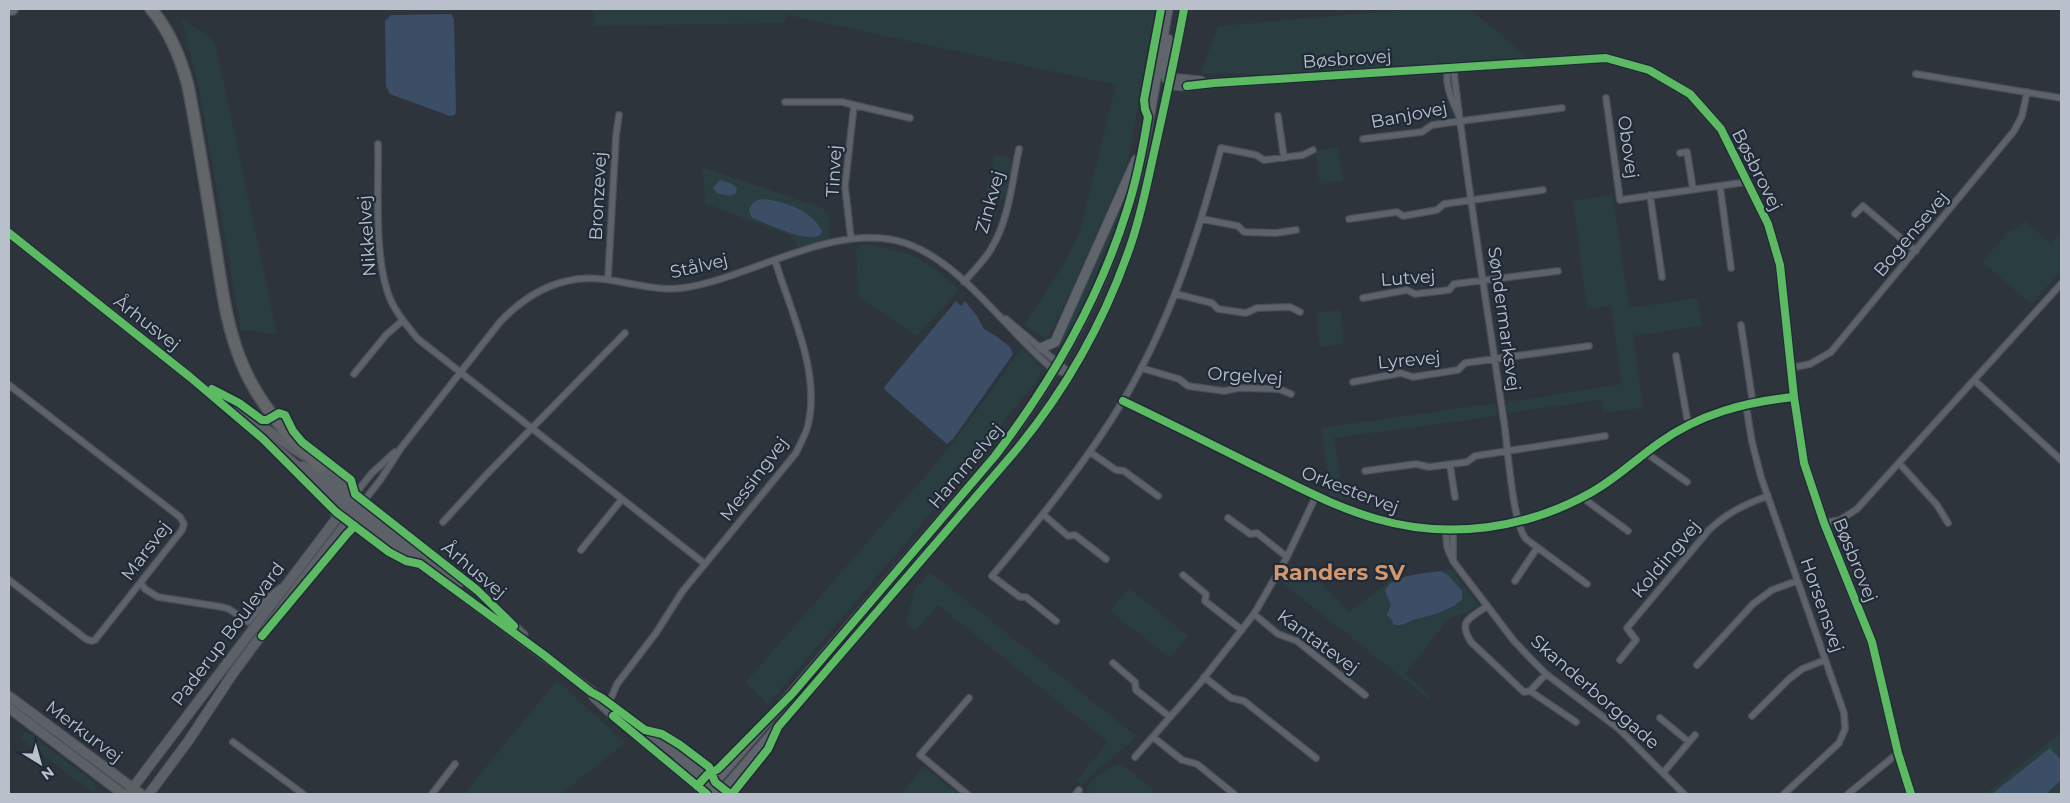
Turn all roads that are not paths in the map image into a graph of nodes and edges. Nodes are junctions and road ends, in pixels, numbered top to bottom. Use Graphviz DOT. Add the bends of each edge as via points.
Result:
graph roads {
  1 [pos="151,9"];
  2 [pos="1169,9"];
  3 [pos="1184,9"];
  4 [pos="1449,68"];
  5 [pos="1916,74"];
  6 [pos="1169,80"];
  7 [pos="1153,91"];
  8 [pos="2027,92"];
  9 [pos="1606,98"];
  10 [pos="2061,98"];
  11 [pos="785,102"];
  12 [pos="854,105"];
  13 [pos="1562,108"];
  14 [pos="619,115"];
  15 [pos="1278,116"];
  16 [pos="910,118"];
  17 [pos="1461,120"];
  18 [pos="1363,139"];
  19 [pos="1144,141"];
  20 [pos="378,144"];
  21 [pos="1019,150"];
  22 [pos="1313,150"];
  23 [pos="1680,153"];
  24 [pos="1284,158"];
  25 [pos="1747,182"];
  26 [pos="1720,186"];
  27 [pos="1693,189"];
  28 [pos="1543,190"];
  29 [pos="1650,195"];
  30 [pos="1472,200"];
  31 [pos="1855,214"];
  32 [pos="1202,219"];
  33 [pos="1349,219"];
  34 [pos="1296,230"];
  35 [pos="9,233"];
  36 [pos="851,239"];
  37 [pos="1916,251"];
  38 [pos="775,260"];
  39 [pos="1731,268"];
  40 [pos="1558,271"];
  41 [pos="1662,277"];
  42 [pos="608,278"];
  43 [pos="1483,280"];
  44 [pos="964,282"];
  45 [pos="2061,284"];
  46 [pos="1176,294"];
  47 [pos="1363,298"];
  48 [pos="991,307"];
  49 [pos="1300,312"];
  50 [pos="402,321"];
  51 [pos="1741,325"];
  52 [pos="625,333"];
  53 [pos="1589,346"];
  54 [pos="1041,348"];
  55 [pos="1676,356"];
  56 [pos="1495,359"];
  57 [pos="1057,366"];
  58 [pos="1141,368"];
  59 [pos="1790,368"];
  60 [pos="460,371"];
  61 [pos="354,374"];
  62 [pos="1070,374"];
  63 [pos="190,377"];
  64 [pos="1974,380"];
  65 [pos="1353,382"];
  66 [pos="9,385"];
  67 [pos="1291,394"];
  68 [pos="1794,397"];
  69 [pos="1123,401"];
  70 [pos="1753,404"];
  71 [pos="1746,405"];
  72 [pos="1690,423"];
  73 [pos="532,428"];
  74 [pos="1605,436"];
  75 [pos="263,439"];
  76 [pos="401,448"];
  77 [pos="1508,450"];
  78 [pos="1090,452"];
  79 [pos="1646,453"];
  80 [pos="2061,460"];
  81 [pos="1899,463"];
  82 [pos="1450,464"];
  83 [pos="321,468"];
  84 [pos="1365,471"];
  85 [pos="1688,482"];
  86 [pos="1158,496"];
  87 [pos="1316,496"];
  88 [pos="1584,496"];
  89 [pos="1768,496"];
  90 [pos="1455,497"];
  91 [pos="622,499"];
  92 [pos="357,503"];
  93 [pos="1044,515"];
  94 [pos="337,518"];
  95 [pos="1228,518"];
  96 [pos="443,522"];
  97 [pos="1517,522"];
  98 [pos="1824,523"];
  99 [pos="1948,523"];
  100 [pos="368,526"];
  101 [pos="1450,530"];
  102 [pos="1628,531"];
  103 [pos="1537,548"];
  104 [pos="581,550"];
  105 [pos="1287,557"];
  106 [pos="1106,560"];
  107 [pos="705,564"];
  108 [pos="1183,575"];
  109 [pos="9,580"];
  110 [pos="1515,580"];
  111 [pos="1798,580"];
  112 [pos="141,583"];
  113 [pos="287,583"];
  114 [pos="1587,584"];
  115 [pos="1487,606"];
  116 [pos="1254,614"];
  117 [pos="1056,621"];
  118 [pos="1242,630"];
  119 [pos="262,636"];
  120 [pos="544,655"];
  121 [pos="1620,660"];
  122 [pos="1825,660"];
  123 [pos="1113,663"];
  124 [pos="1697,665"];
  125 [pos="1546,674"];
  126 [pos="1204,677"];
  127 [pos="1530,691"];
  128 [pos="591,692"];
  129 [pos="792,694"];
  130 [pos="1364,695"];
  131 [pos="9,696"];
  132 [pos="969,698"];
  133 [pos="609,703"];
  134 [pos="9,708"];
  135 [pos="1752,716"];
  136 [pos="1170,717"];
  137 [pos="1660,718"];
  138 [pos="1576,722"];
  139 [pos="1695,735"];
  140 [pos="1153,737"];
  141 [pos="233,742"];
  142 [pos="1689,742"];
  143 [pos="1898,753"];
  144 [pos="1135,757"];
  145 [pos="1316,758"];
  146 [pos="455,764"];
  147 [pos="1663,773"];
  148 [pos="715,788"];
  149 [pos="130,791"];
  150 [pos="1679,793"];
  151 [pos="123,794"];
  152 [pos="141,794"];
  153 [pos="149,794"];
  154 [pos="303,794"];
  155 [pos="432,794"];
  156 [pos="967,794"];
  157 [pos="1234,794"];
  158 [pos="1784,794"];
  159 [pos="1848,794"];
  160 [pos="1911,794"];
  1 -- 83 [label="highway" via="171,38 188,86 222,290 236,349 269,410"];
  2 -- 6 [label="main road" via="1165,66"];
  2 -- 7 [label="main road, Hammelvej"];
  3 -- 6 [label="main road, Hammelvej"];
  4 -- 6 [label="street, Bøsbrovej" via="1187,86"];
  4 -- 17 [label="street, Søndermarksvej" via="1446,74 1448,84"];
  4 -- 25 [label="street, Bøsbrovej" via="1606,58 1649,70 1690,94 1706,111 1720,129"];
  5 -- 8 [label="street"];
  6 -- 7 [label="main road"];
  6 -- 62 [label="main road, Hammelvej" via="1133,239 1104,310"];
  7 -- 19 [label="main road, Hammelvej"];
  8 -- 10 [label="street"];
  8 -- 37 [label="street, Bogensevej" via="2022,116 2014,131"];
  9 -- 29 [label="street, Obovej" via="1620,200"];
  11 -- 12 [label="street"];
  12 -- 16 [label="street"];
  12 -- 36 [label="street, Tinvej" via="845,186"];
  13 -- 17 [label="street, Banjovej"];
  14 -- 42 [label="street, Bronzevej"];
  15 -- 24 [label="street"];
  17 -- 18 [label="street, Banjovej" via="1432,125 1422,132"];
  17 -- 30 [label="street, Søndermarksvej"];
  19 -- 54 [label="main road" via="1056,342"];
  19 -- 57 [label="main road, Hammelvej" via="1133,190 1113,250 1088,309"];
  20 -- 50 [label="street, Nikkelvej" via="380,258 391,301"];
  21 -- 44 [label="street, Zinkvej" via="998,237"];
  22 -- 24 [label="street"];
  23 -- 27 [label="street" via="1687,152"];
  24 -- 32 [label="street" via="1264,160 1256,155 1221,148"];
  25 -- 26 [label="street, Obovej"];
  25 -- 59 [label="street, Bøsbrovej" via="1768,224 1780,265"];
  26 -- 27 [label="street, Obovej"];
  26 -- 39 [label="street"];
  27 -- 29 [label="street, Obovej"];
  28 -- 30 [label="street"];
  29 -- 41 [label="street, Obovej"];
  30 -- 33 [label="street" via="1403,216 1397,212"];
  30 -- 43 [label="street, Søndermarksvej"];
  31 -- 37 [label="street" via="1862,206"];
  32 -- 34 [label="street" via="1238,226 1244,232"];
  32 -- 46 [label="street"];
  35 -- 63 [label="street, Århusvej"];
  36 -- 38 [label="street, Stålvej"];
  36 -- 44 [label="street, Stålvej" via="886,238 906,243 942,263"];
  37 -- 59 [label="street, Bogensevej" via="1831,352 1810,364"];
  38 -- 42 [label="street, Stålvej" via="694,286 670,289"];
  38 -- 107 [label="street, Messingvej" via="810,374 808,427 791,461"];
  40 -- 43 [label="street, Lutvej"];
  42 -- 60 [label="street, Stålvej" via="566,281 539,290 516,306"];
  43 -- 47 [label="street, Lutvej" via="1454,284 1449,290 1415,294 1407,290"];
  43 -- 56 [label="street, Søndermarksvej"];
  44 -- 48 [label="street, Stålvej"];
  45 -- 64 [label="street"];
  46 -- 49 [label="street" via="1212,303 1218,309 1246,313 1257,308 1290,307"];
  46 -- 58 [label="street"];
  48 -- 54 [label="street, Stålvej"];
  48 -- 57 [label="street, Stålvej" via="1034,352"];
  50 -- 60 [label="street, Nikkelvej" via="418,339"];
  50 -- 61 [label="street"];
  51 -- 70 [label="street"];
  52 -- 73 [label="street"];
  53 -- 56 [label="street, Lyrevej"];
  54 -- 57 [label="street, Stålvej"];
  55 -- 72 [label="street"];
  56 -- 65 [label="street, Lyrevej" via="1465,364 1458,370 1412,377 1401,373"];
  56 -- 77 [label="street, Søndermarksvej"];
  57 -- 62 [label="street, Stålvej"];
  57 -- 129 [label="main road, Hammelvej" via="1023,420 995,456"];
  58 -- 67 [label="street, Orgelvej" via="1179,379 1188,386 1224,391 1279,389"];
  58 -- 69 [label="street"];
  59 -- 68 [label="street, Bøsbrovej"];
  60 -- 73 [label="street"];
  60 -- 76 [label="street, Stålvej"];
  62 -- 148 [label="main road, Hammelvej" via="1045,414 1017,449"];
  63 -- 75 [label="street, Århusvej"];
  63 -- 83 [label="street, Århusvej"];
  64 -- 80 [label="street"];
  64 -- 81 [label="street"];
  66 -- 112 [label="street, Marsvej" via="183,520 182,530"];
  68 -- 70 [label="street, Orkestervej"];
  68 -- 98 [label="street, Bøsbrovej" via="1804,463"];
  69 -- 78 [label="street"];
  69 -- 87 [label="street, Orkestervej"];
  70 -- 71 [label="street, Orkestervej"];
  71 -- 72 [label="street, Orkestervej"];
  71 -- 89 [label="street, Horsensvej" via="1752,442"];
  72 -- 79 [label="street, Orkestervej"];
  73 -- 91 [label="street"];
  73 -- 96 [label="street"];
  74 -- 77 [label="street"];
  75 -- 92 [label="street, Århusvej"];
  75 -- 94 [label="street" via="334,509"];
  76 -- 92 [label="street, Stålvej"];
  76 -- 92 [label="street, Stålvej" via="372,473"];
  77 -- 82 [label="street"];
  77 -- 97 [label="street, Søndermarksvej"];
  78 -- 86 [label="street" via="1116,470 1124,471"];
  78 -- 93 [label="street"];
  79 -- 85 [label="street"];
  79 -- 88 [label="street, Orkestervej"];
  81 -- 98 [label="street" via="1857,509 1840,520"];
  81 -- 99 [label="street" via="1937,505"];
  82 -- 84 [label="street" via="1429,467 1416,464"];
  82 -- 90 [label="street"];
  83 -- 92 [label="street, Århusvej"];
  87 -- 101 [label="street, Orkestervej" via="1378,519 1419,528"];
  87 -- 105 [label="street, Kantatevej"];
  88 -- 97 [label="street, Orkestervej" via="1555,510"];
  88 -- 102 [label="street"];
  89 -- 111 [label="street, Horsensvej"];
  89 -- 121 [label="street, Koldingvej" via="1742,506 1709,530 1627,628 1636,640"];
  91 -- 104 [label="street"];
  91 -- 107 [label="street"];
  92 -- 94 [label="street, Paderup Boulevard"];
  92 -- 100 [label="street, Århusvej"];
  92 -- 119 [label="street, Paderup Boulevard"];
  92 -- 120 [label="street, Århusvej" via="477,590"];
  93 -- 106 [label="street" via="1068,536 1075,535"];
  93 -- 117 [label="street" via="992,576 1020,597 1026,596"];
  94 -- 113 [label="street, Paderup Boulevard"];
  95 -- 105 [label="street" via="1250,534 1257,533"];
  97 -- 101 [label="street, Orkestervej"];
  97 -- 103 [label="street" via="1520,533"];
  98 -- 143 [label="street, Bøsbrovej" via="1872,642"];
  100 -- 119 [label="street" via="362,524 351,529"];
  100 -- 120 [label="street, Århusvej"];
  101 -- 115 [label="street, Skanderborggade" via="1453,534 1453,561"];
  103 -- 110 [label="street"];
  103 -- 114 [label="street"];
  105 -- 116 [label="street, Kantatevej"];
  107 -- 133 [label="street, Messingvej" via="617,684"];
  108 -- 118 [label="street" via="1206,594 1205,601"];
  109 -- 112 [label="street, Marsvej" via="90,641 99,638"];
  111 -- 122 [label="street, Horsensvej"];
  111 -- 124 [label="street" via="1757,600"];
  112 -- 113 [label="street" via="152,595 222,607 248,622 268,598"];
  113 -- 149 [label="street, Paderup Boulevard"];
  115 -- 125 [label="street, Skanderborggade" via="1514,641"];
  115 -- 127 [label="street" via="1469,618 1465,633 1524,692"];
  116 -- 118 [label="street, Kantatevej"];
  116 -- 130 [label="street, Kantatevej" via="1278,634 1297,641"];
  118 -- 126 [label="street, Kantatevej"];
  119 -- 153 [label="street, Paderup Boulevard"];
  120 -- 128 [label="street, Århusvej"];
  122 -- 135 [label="street" via="1802,669"];
  122 -- 158 [label="street, Horsensvej" via="1844,713 1844,728 1839,743 1831,752"];
  123 -- 136 [label="street" via="1135,682 1136,690"];
  125 -- 127 [label="street"];
  125 -- 147 [label="street, Skanderborggade" via="1619,729"];
  126 -- 136 [label="street, Kantatevej"];
  126 -- 145 [label="street" via="1231,698 1244,701"];
  127 -- 138 [label="street"];
  128 -- 133 [label="street, Århusvej"];
  128 -- 148 [label="street, Århusvej" via="616,719 699,780"];
  129 -- 148 [label="main road, Hammelvej"];
  129 -- 148 [label="main road" via="716,771"];
  131 -- 149 [label="street, Merkurvej"];
  132 -- 156 [label="street" via="920,755"];
  133 -- 148 [label="street, Århusvej"];
  134 -- 151 [label="street, Merkurvej"];
  136 -- 140 [label="street, Kantatevej"];
  137 -- 142 [label="street, Skanderborggade"];
  139 -- 142 [label="street, Skanderborggade"];
  140 -- 144 [label="street, Kantatevej"];
  140 -- 157 [label="street" via="1182,760 1198,764"];
  141 -- 154 [label="street"];
  142 -- 147 [label="street, Skanderborggade"];
  143 -- 159 [label="street"];
  143 -- 160 [label="street, Bøsbrovej"];
  146 -- 155 [label="street"];
  147 -- 150 [label="street, Skanderborggade"];
  149 -- 152 [label="street, Merkurvej"];
}
